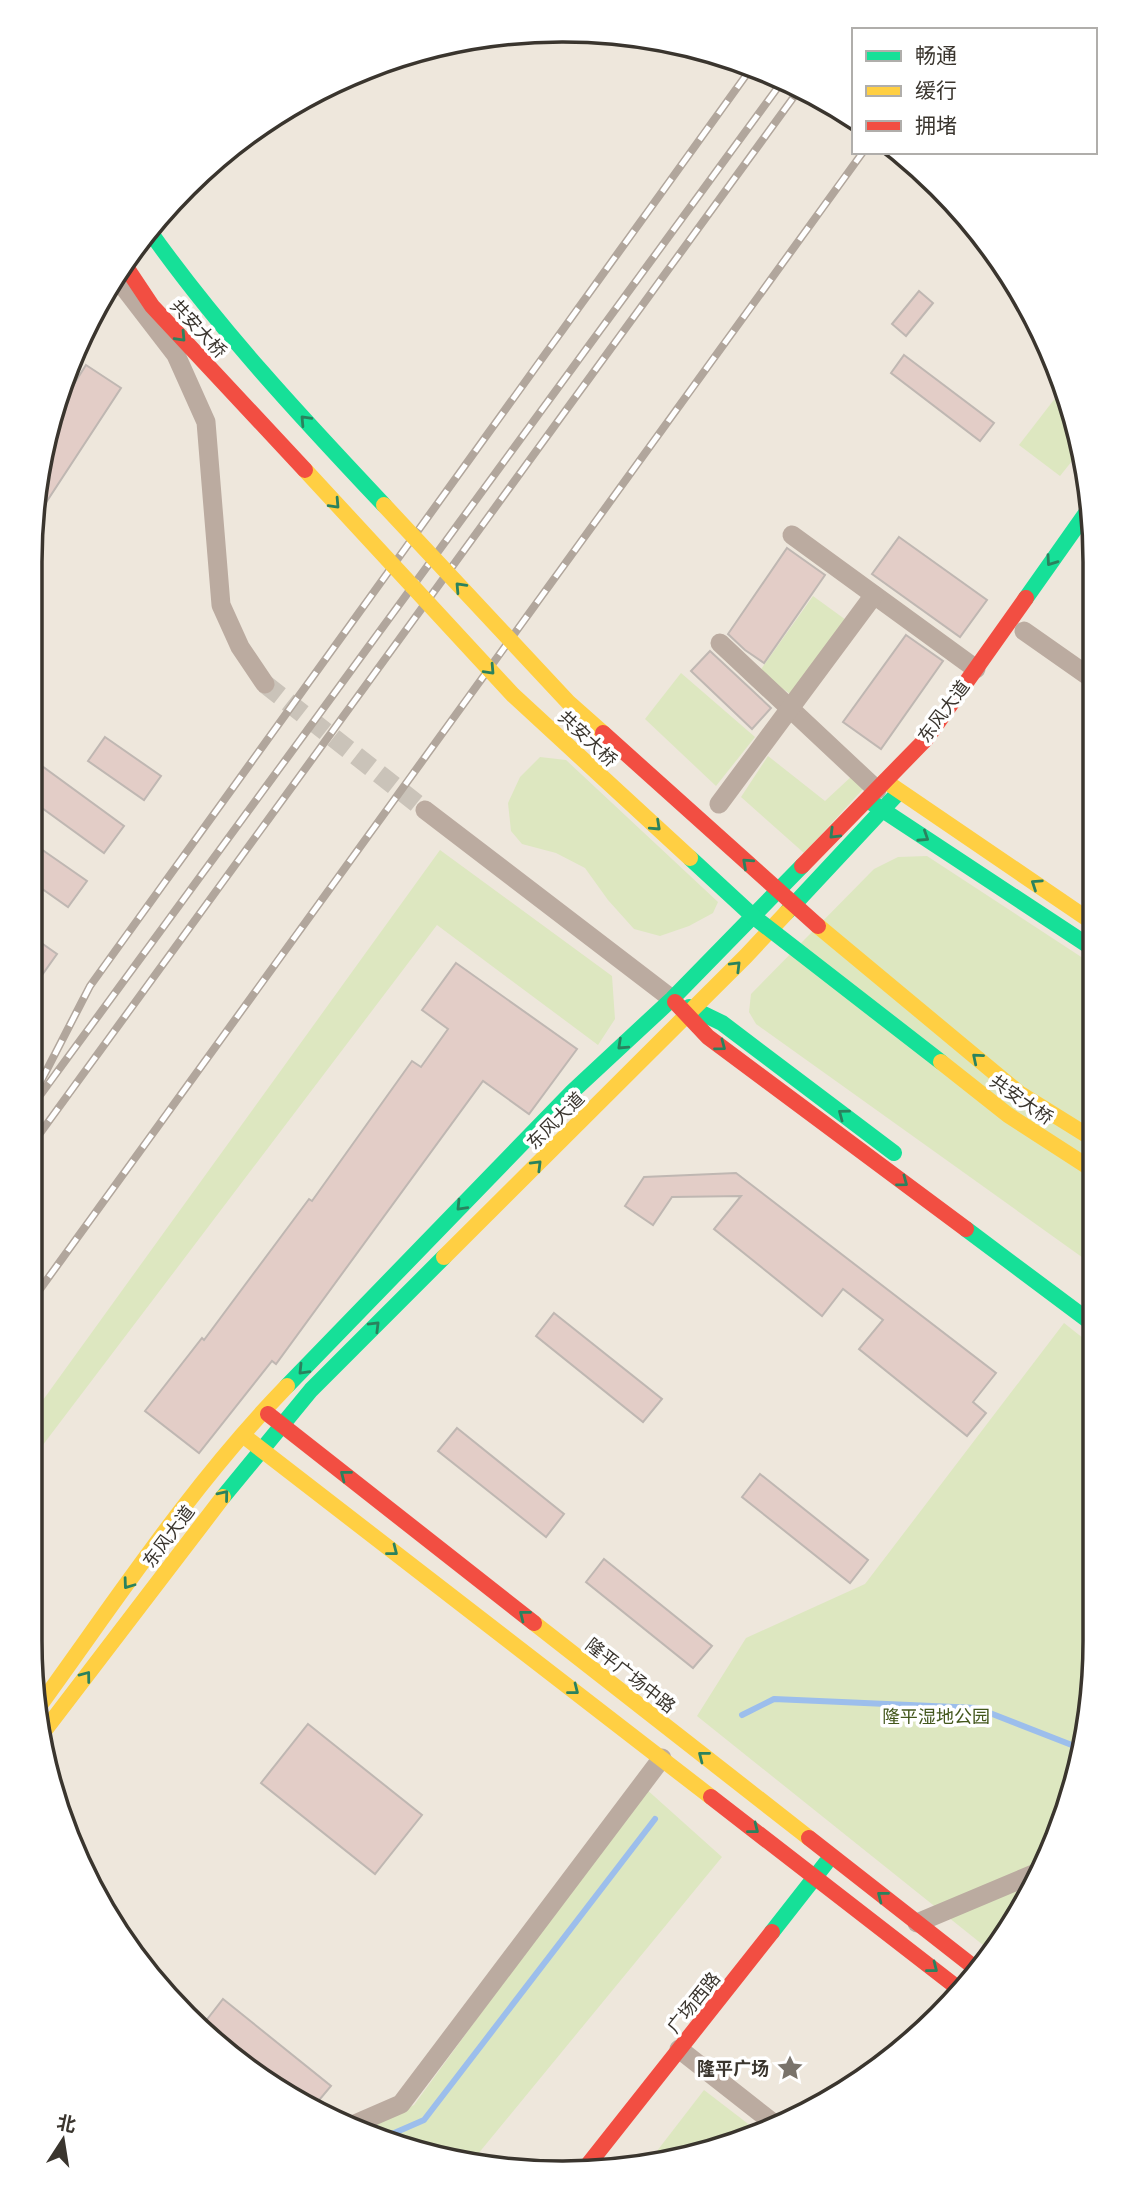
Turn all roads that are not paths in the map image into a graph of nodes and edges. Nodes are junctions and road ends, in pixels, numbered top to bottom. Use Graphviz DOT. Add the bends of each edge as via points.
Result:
graph roads {
  1 [pos="155,239"];
  2 [pos="130,273"];
  3 [pos="122,285"];
  4 [pos="1081,520"];
  5 [pos="792,535"];
  6 [pos="874,595"];
  7 [pos="1024,631"];
  8 [pos="720,643"];
  9 [pos="976,668"];
  10 [pos="1083,672"];
  11 [pos="265,684"];
  12 [pos="790,708"];
  13 [pos="905,787"];
  14 [pos="877,790"];
  15 [pos="719,804"];
  16 [pos="425,810"];
  17 [pos="883,810"];
  18 [pos="1083,916"];
  19 [pos="1083,942"];
  20 [pos="672,999"];
  21 [pos="690,1012"];
  22 [pos="1083,1133"];
  23 [pos="908,1163"];
  24 [pos="1083,1164"];
  25 [pos="1083,1317"];
  26 [pos="263,1411"];
  27 [pos="282,1425"];
  28 [pos="243,1436"];
  29 [pos="261,1450"];
  30 [pos="45,1698"];
  31 [pos="49,1725"];
  32 [pos="662,1758"];
  33 [pos="831,1856"];
  34 [pos="817,1877"];
  35 [pos="1026,1877"];
  36 [pos="917,1923"];
  37 [pos="970,1964"];
  38 [pos="953,1985"];
  39 [pos="679,2049"];
  40 [pos="767,2119"];
  41 [pos="362,2121"];
  42 [pos="592,2160"];
  22 -- 1 [label="main road, 共安大桥, one-way, bridge" via="1019,1093 813,922 568,702 295,410 189,287"];
  2 -- 24 [label="main road, 共安大桥, one-way, bridge" via="152,306 513,695 754,917 1008,1115"];
  3 -- 11 [label="street" via="176,355 206,422 221,605 240,647"];
  4 -- 9 [label="main road, 东风大道, one-way"];
  5 -- 6 [label="street"];
  6 -- 9 [label="street"];
  6 -- 12 [label="street"];
  7 -- 10 [label="street"];
  8 -- 12 [label="street"];
  9 -- 14 [label="main road, 东风大道" via="926,739"];
  12 -- 14 [label="street"];
  12 -- 15 [label="street"];
  13 -- 14 [label="main road"];
  13 -- 17 [label="main road, 东风大道"];
  18 -- 13 [label="main road, one-way"];
  14 -- 17 [label="main road"];
  14 -- 20 [label="main road, 东风大道, one-way"];
  16 -- 20 [label="street"];
  17 -- 19 [label="main road, one-way"];
  21 -- 17 [label="main road, 东风大道, one-way"];
  20 -- 21 [label="main road"];
  20 -- 26 [label="main road, 东风大道, one-way" via="573,1091"];
  23 -- 21 [label="main road, one-way" via="722,1023"];
  21 -- 25 [label="main road, one-way" via="708,1037"];
  27 -- 21 [label="main road, 东风大道, one-way" via="311,1390"];
  26 -- 27 [label="main road, 隆平广场中路"];
  26 -- 28 [label="main road, 东风大道"];
  27 -- 29 [label="main road, 东风大道"];
  33 -- 27 [label="main road, 隆平广场中路, one-way"];
  28 -- 29 [label="main road"];
  28 -- 30 [label="main road, 东风大道, one-way" via="190,1499"];
  31 -- 29 [label="main road, 东风大道, one-way"];
  29 -- 32 [label="main road, one-way"];
  32 -- 34 [label="main road, one-way"];
  32 -- 41 [label="street" via="401,2104"];
  33 -- 34 [label="main road, 广场西路"];
  36 -- 33 [label="main road, 隆平广场中路, one-way"];
  34 -- 38 [label="main road, one-way"];
  34 -- 39 [label="main road, 广场西路"];
  35 -- 36 [label="street"];
  36 -- 37 [label="main road, 隆平广场中路"];
  39 -- 40 [label="street"];
  39 -- 42 [label="main road, 广场西路"];
}
